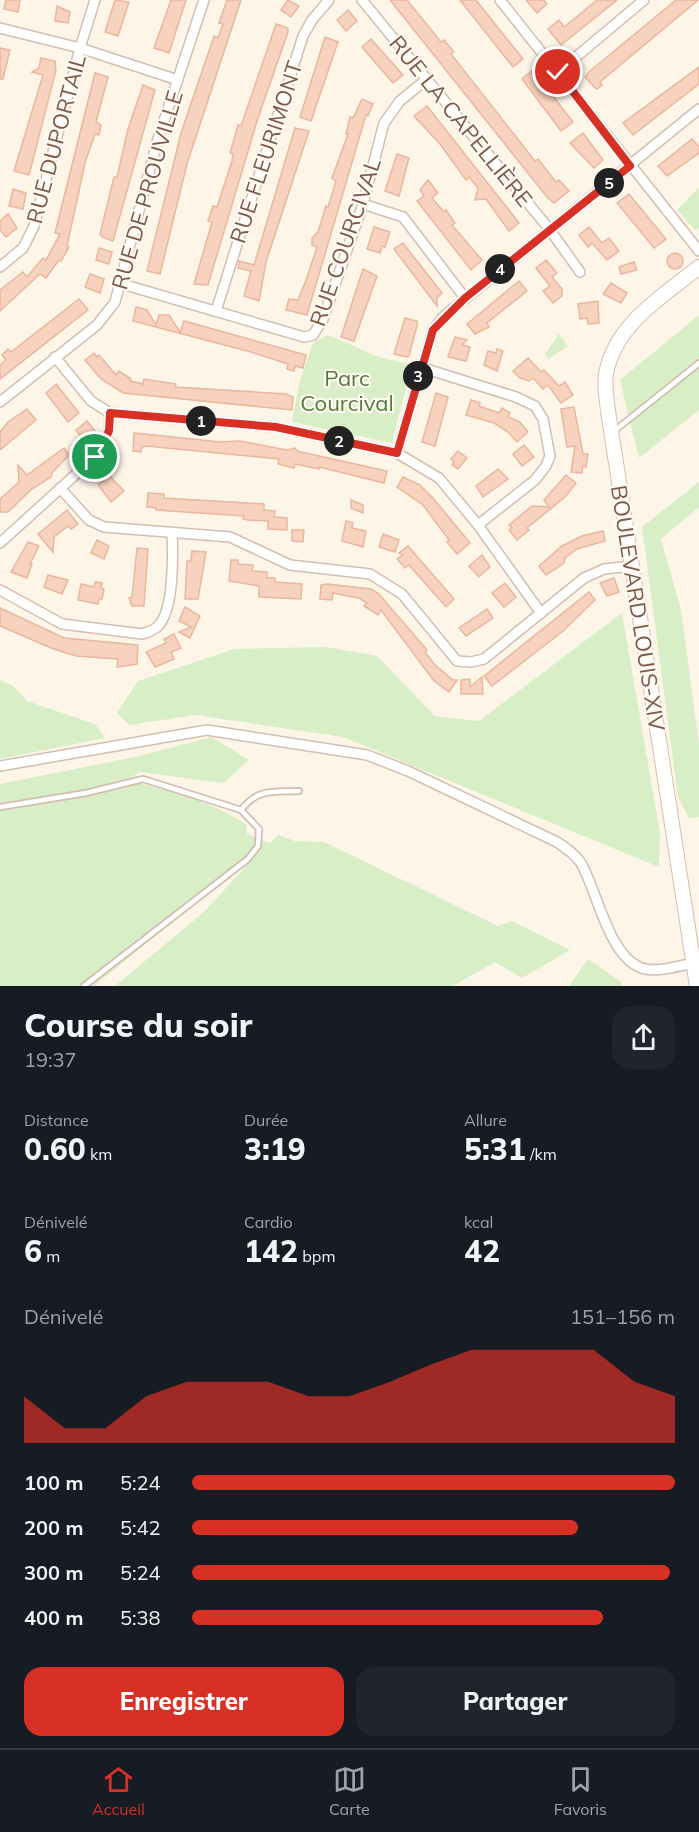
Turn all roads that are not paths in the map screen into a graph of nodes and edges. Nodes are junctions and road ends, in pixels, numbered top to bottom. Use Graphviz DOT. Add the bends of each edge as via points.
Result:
graph roads {
  1 [pos="95,0"];
  2 [pos="204,0"];
  3 [pos="329,0"];
  4 [pos="362,0"];
  5 [pos="500,0"];
  6 [pos="644,0"];
  7 [pos="0,28"];
  8 [pos="80,48"];
  9 [pos="558,72"];
  10 [pos="427,79"];
  11 [pos="178,80"];
  12 [pos="699,109"];
  13 [pos="630,166"];
  14 [pos="363,204"];
  15 [pos="550,230"];
  16 [pos="699,251"];
  17 [pos="0,267"];
  18 [pos="699,267"];
  19 [pos="580,272"];
  20 [pos="122,284"];
  21 [pos="465,298"];
  22 [pos="216,311"];
  23 [pos="55,357"];
  24 [pos="699,363"];
  25 [pos="420,367"];
  26 [pos="0,402"];
  27 [pos="110,413"];
  28 [pos="611,433"];
  29 [pos="397,453"];
  30 [pos="60,488"];
  31 [pos="478,525"];
  32 [pos="172,532"];
  33 [pos="0,543"];
  34 [pos="632,566"];
  35 [pos="0,590"];
  36 [pos="541,613"];
  37 [pos="0,766"];
  38 [pos="299,791"];
  39 [pos="0,807"];
  40 [pos="242,810"];
  41 [pos="696,962"];
  42 [pos="84,986"];
  43 [pos="697,986"];
  1 -- 8 [label="street, RUE DUPORTAIL"];
  2 -- 11 [label="street, RUE DE PROUVILLE"];
  3 -- 22 [label="street, RUE FLEURIMONT" via="303,36"];
  4 -- 10 [label="street, RUE LA CAPELLIÈRE"];
  5 -- 9 [label="street"];
  6 -- 9 [label="street"];
  7 -- 8 [label="street"];
  8 -- 11 [label="street"];
  8 -- 17 [label="street, RUE DUPORTAIL" via="34,226 23,248"];
  9 -- 13 [label="street"];
  10 -- 14 [label="street, RUE COURCIVAL" via="400,101 384,123"];
  10 -- 15 [label="street, RUE LA CAPELLIÈRE"];
  11 -- 20 [label="street, RUE DE PROUVILLE" via="157,142"];
  12 -- 13 [label="street"];
  13 -- 15 [label="street"];
  13 -- 16 [label="street"];
  14 -- 21 [label="street" via="403,218"];
  14 -- 22 [label="street, RUE COURCIVAL" via="323,319 313,334 304,337"];
  15 -- 19 [label="street, RUE LA CAPELLIÈRE"];
  15 -- 21 [label="street"];
  18 -- 28 [label="main road, BOULEVARD LOUIS-XIV" via="638,317 613,349 606,376"];
  20 -- 22 [label="street, RUE COURCIVAL"];
  20 -- 23 [label="street, RUE DE PROUVILLE" via="108,313"];
  21 -- 25 [label="street" via="433,330"];
  23 -- 26 [label="street, RUE DE PROUVILLE"];
  23 -- 27 [label="street" via="92,402"];
  24 -- 28 [label="lane"];
  25 -- 29 [label="street"];
  25 -- 31 [label="street" via="516,397 535,406 543,419 550,456 546,466"];
  27 -- 29 [label="street" via="276,427"];
  27 -- 30 [label="street" via="109,431 95,457"];
  28 -- 34 [label="main road, BOULEVARD LOUIS-XIV"];
  29 -- 31 [label="street" via="440,478"];
  30 -- 32 [label="street" via="89,520 104,527"];
  30 -- 33 [label="street"];
  31 -- 36 [label="street"];
  32 -- 35 [label="street" via="173,558 165,614 152,631 142,634 62,624"];
  32 -- 36 [label="street" via="230,537 290,566 370,574 402,594 457,661 484,658"];
  34 -- 36 [label="street" via="604,569 584,578"];
  34 -- 41 [label="main road, BOULEVARD LOUIS-XIV"];
  37 -- 41 [label="street" via="207,730 367,755 571,851 581,862 623,954 639,968"];
  38 -- 40 [label="lane" via="260,793 250,798"];
  39 -- 40 [label="lane" via="143,779"];
  40 -- 42 [label="lane" via="259,829 258,846 248,859"];
  41 -- 43 [label="main road, BOULEVARD LOUIS-XIV"];
}
